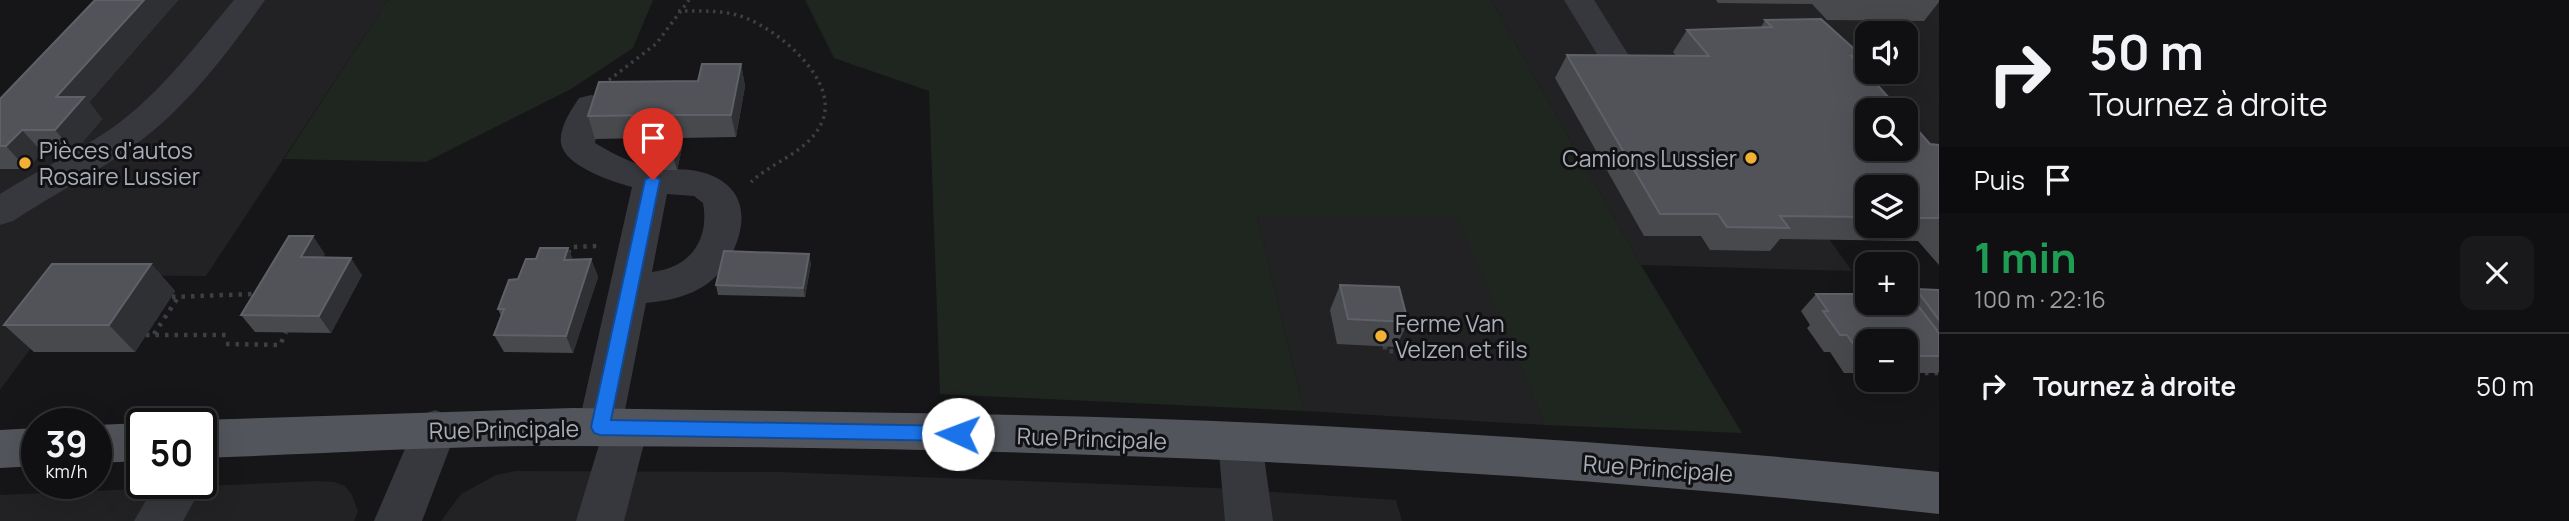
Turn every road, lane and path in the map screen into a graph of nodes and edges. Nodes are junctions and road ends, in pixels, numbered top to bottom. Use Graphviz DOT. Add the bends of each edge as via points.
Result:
graph roads {
  1 [pos="250,0"];
  2 [pos="689,0"];
  3 [pos="1579,0"];
  4 [pos="678,11"];
  5 [pos="1627,78"];
  6 [pos="592,116"];
  7 [pos="653,180"];
  8 [pos="0,212"];
  9 [pos="725,212"];
  10 [pos="630,289"];
  11 [pos="253,294"];
  12 [pos="179,296"];
  13 [pos="172,297"];
  14 [pos="286,332"];
  15 [pos="146,335"];
  16 [pos="154,335"];
  17 [pos="230,335"];
  18 [pos="226,344"];
  19 [pos="1385,346"];
  20 [pos="1427,353"];
  21 [pos="1918,373"];
  22 [pos="1939,373"];
  23 [pos="613,428"];
  24 [pos="435,429"];
  25 [pos="217,441"];
  26 [pos="1240,442"];
  27 [pos="21,448"];
  28 [pos="0,449"];
  29 [pos="1939,493"];
  30 [pos="171,499"];
  31 [pos="158,521"];
  32 [pos="398,521"];
  33 [pos="600,521"];
  34 [pos="1249,521"];
  1 -- 8 [label="street" via="178,87 140,124"];
  2 -- 4 [label="path"];
  3 -- 5 [label="street"];
  4 -- 6 [label="path" via="656,44 595,94"];
  4 -- 9 [label="path" via="724,12 775,33 813,68 821,86 824,119 815,135 755,177"];
  6 -- 7 [label="street" via="577,137 580,149 623,173"];
  7 -- 9 [label="street" via="706,186 723,201"];
  7 -- 10 [label="street"];
  9 -- 10 [label="street" via="722,236 700,272 683,282"];
  10 -- 23 [label="street"];
  11 -- 12 [label="path"];
  12 -- 13 [label="path"];
  12 -- 16 [label="path"];
  14 -- 18 [label="path" via="280,345"];
  15 -- 16 [label="path"];
  16 -- 17 [label="path"];
  19 -- 20 [label="path" via="1385,351"];
  21 -- 22 [label="path"];
  23 -- 24 [label="main road, Rue Principale"];
  23 -- 26 [label="main road, Rue Principale"];
  23 -- 33 [label="street"];
  24 -- 25 [label="main road, Rue Principale"];
  24 -- 32 [label="street"];
  26 -- 29 [label="main road, Rue Principale" via="1580,462"];
  26 -- 34 [label="street"];
  27 -- 28 [label="main road"];
  30 -- 31 [label="street"];
}
